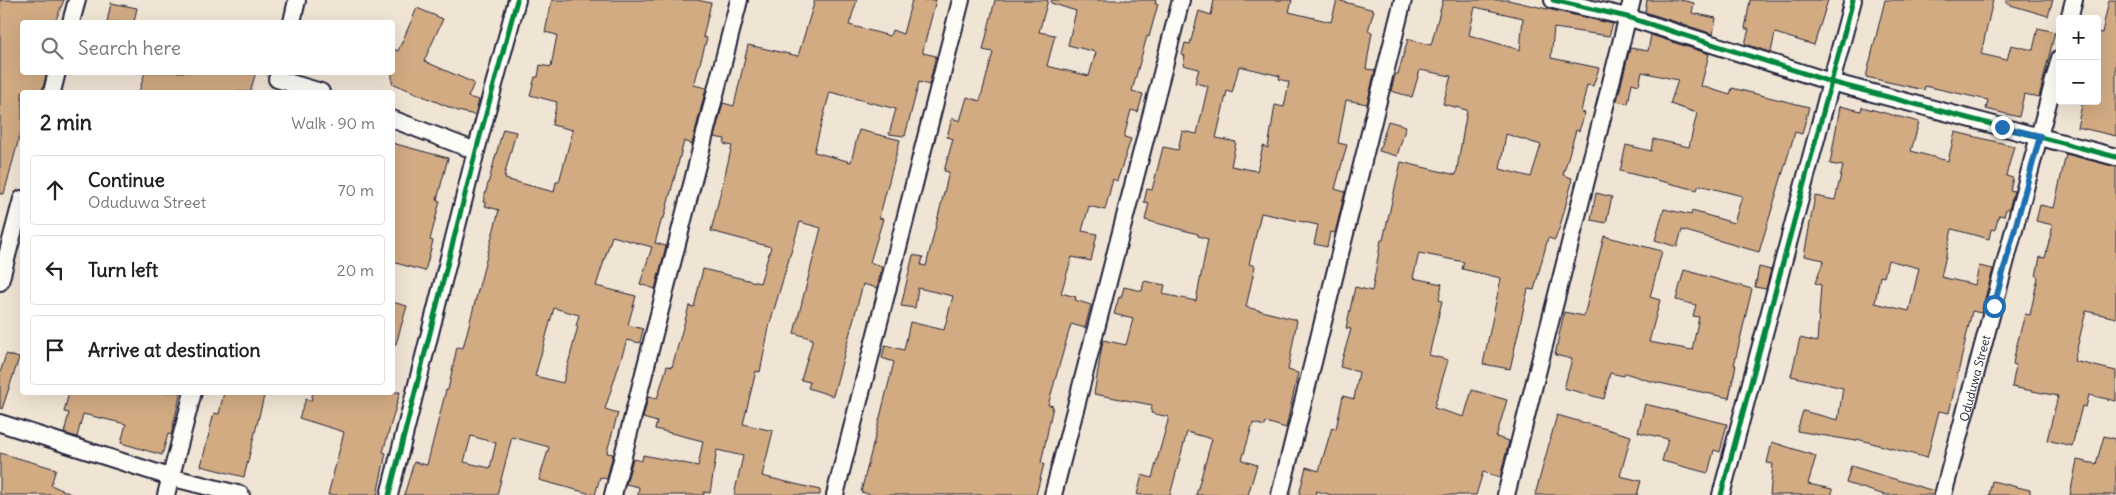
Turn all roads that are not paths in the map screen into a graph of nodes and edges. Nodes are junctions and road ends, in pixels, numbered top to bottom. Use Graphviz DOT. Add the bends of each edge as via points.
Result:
graph roads {
  1 [pos="77,0"];
  2 [pos="297,0"];
  3 [pos="517,0"];
  4 [pos="738,0"];
  5 [pos="961,0"];
  6 [pos="1181,0"];
  7 [pos="1403,0"];
  8 [pos="1553,0"];
  9 [pos="1632,0"];
  10 [pos="1852,0"];
  11 [pos="2074,0"];
  12 [pos="2071,15"];
  13 [pos="1627,17"];
  14 [pos="72,20"];
  15 [pos="292,20"];
  16 [pos="2059,60"];
  17 [pos="56,75"];
  18 [pos="276,81"];
  19 [pos="1831,82"];
  20 [pos="52,90"];
  21 [pos="313,90"];
  22 [pos="395,120"];
  23 [pos="2040,136"];
  24 [pos="476,151"];
  25 [pos="2116,157"];
  26 [pos="20,207"];
  27 [pos="0,282"];
  28 [pos="192,395"];
  29 [pos="0,423"];
  30 [pos="170,477"];
  31 [pos="166,495"];
  32 [pos="241,495"];
  33 [pos="388,495"];
  34 [pos="613,495"];
  35 [pos="835,495"];
  36 [pos="1054,495"];
  37 [pos="1280,495"];
  38 [pos="1506,495"];
  39 [pos="1721,495"];
  40 [pos="1943,495"];
  1 -- 14 [label="street"];
  2 -- 15 [label="street"];
  3 -- 24 [label="street"];
  4 -- 34 [label="street"];
  5 -- 35 [label="street"];
  6 -- 36 [label="street"];
  7 -- 37 [label="street"];
  8 -- 13 [label="street"];
  9 -- 13 [label="street"];
  10 -- 19 [label="street"];
  11 -- 12 [label="street"];
  13 -- 19 [label="street"];
  13 -- 38 [label="street"];
  16 -- 23 [label="street, Oduduwa Street"];
  17 -- 20 [label="street"];
  18 -- 21 [label="street"];
  19 -- 23 [label="street"];
  19 -- 39 [label="street"];
  22 -- 24 [label="street"];
  23 -- 25 [label="street"];
  23 -- 40 [label="street, Oduduwa Street"];
  24 -- 33 [label="street"];
  26 -- 27 [label="street"];
  28 -- 30 [label="street"];
  29 -- 30 [label="street"];
  30 -- 31 [label="street"];
  30 -- 32 [label="street"];
}
